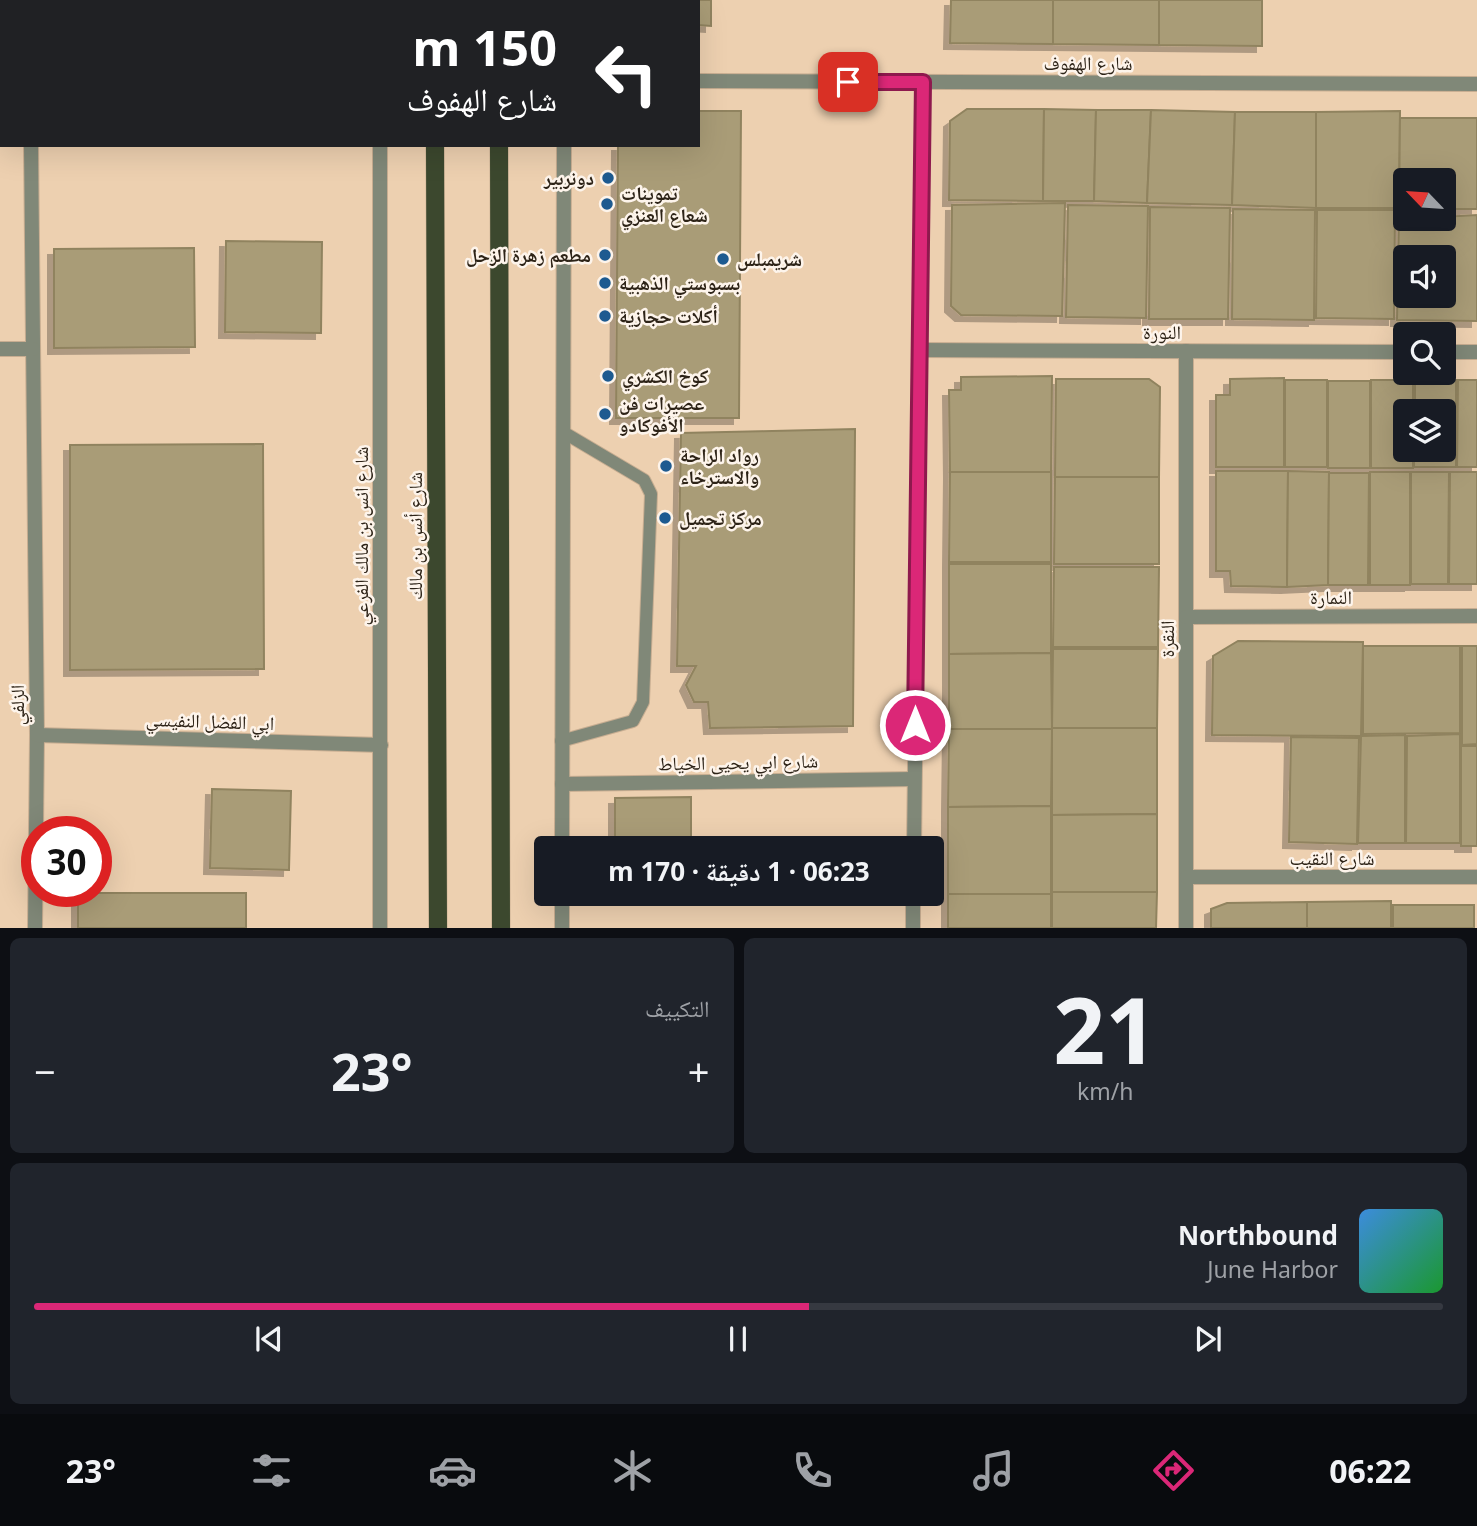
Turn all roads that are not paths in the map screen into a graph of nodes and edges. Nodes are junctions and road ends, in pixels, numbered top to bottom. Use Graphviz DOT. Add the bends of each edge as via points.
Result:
graph roads {
  1 [pos="700,81"];
  2 [pos="923,82"];
  3 [pos="1477,83"];
  4 [pos="31,147"];
  5 [pos="380,147"];
  6 [pos="435,147"];
  7 [pos="499,147"];
  8 [pos="564,147"];
  9 [pos="0,349"];
  10 [pos="33,349"];
  11 [pos="919,350"];
  12 [pos="1186,351"];
  13 [pos="1393,352"];
  14 [pos="1456,352"];
  15 [pos="1477,352"];
  16 [pos="563,432"];
  17 [pos="1477,616"];
  18 [pos="1186,617"];
  19 [pos="37,735"];
  20 [pos="561,741"];
  21 [pos="381,745"];
  22 [pos="914,779"];
  23 [pos="562,784"];
  24 [pos="562,836"];
  25 [pos="914,836"];
  26 [pos="1187,877"];
  27 [pos="1477,877"];
  28 [pos="562,906"];
  29 [pos="913,906"];
  30 [pos="35,928"];
  31 [pos="380,928"];
  32 [pos="438,928"];
  33 [pos="500,928"];
  34 [pos="562,928"];
  35 [pos="913,928"];
  36 [pos="1186,928"];
  1 -- 2 [label="street, شارع الهفوف"];
  2 -- 3 [label="street, شارع الهفوف"];
  2 -- 11 [label="street"];
  4 -- 10 [label="street, الزلفي"];
  5 -- 21 [label="street, شارع انس بن مالك الفرعي"];
  6 -- 32 [label="main road, شارع أنس بن مالك"];
  7 -- 33 [label="main road"];
  8 -- 16 [label="street"];
  9 -- 10 [label="street"];
  10 -- 19 [label="street, الزلفي"];
  11 -- 12 [label="street, النورة"];
  11 -- 22 [label="street"];
  12 -- 13 [label="street, النورة"];
  12 -- 18 [label="street, النقرة"];
  14 -- 15 [label="street"];
  16 -- 20 [label="street"];
  16 -- 20 [label="lane" via="644,480 651,494 643,702 633,721"];
  17 -- 18 [label="street, النمارة"];
  18 -- 26 [label="street, النقرة"];
  19 -- 21 [label="street, ابي الفضل النفيسي"];
  19 -- 30 [label="street, الزلفي"];
  20 -- 23 [label="street"];
  21 -- 31 [label="street, شارع انس بن مالك الفرعي"];
  22 -- 23 [label="street, شارع ابي يحيى الخياط"];
  22 -- 25 [label="street"];
  23 -- 24 [label="street"];
  26 -- 27 [label="street, شارع النقيب"];
  26 -- 36 [label="street, النقرة"];
  28 -- 34 [label="street"];
  29 -- 35 [label="street"];
}
